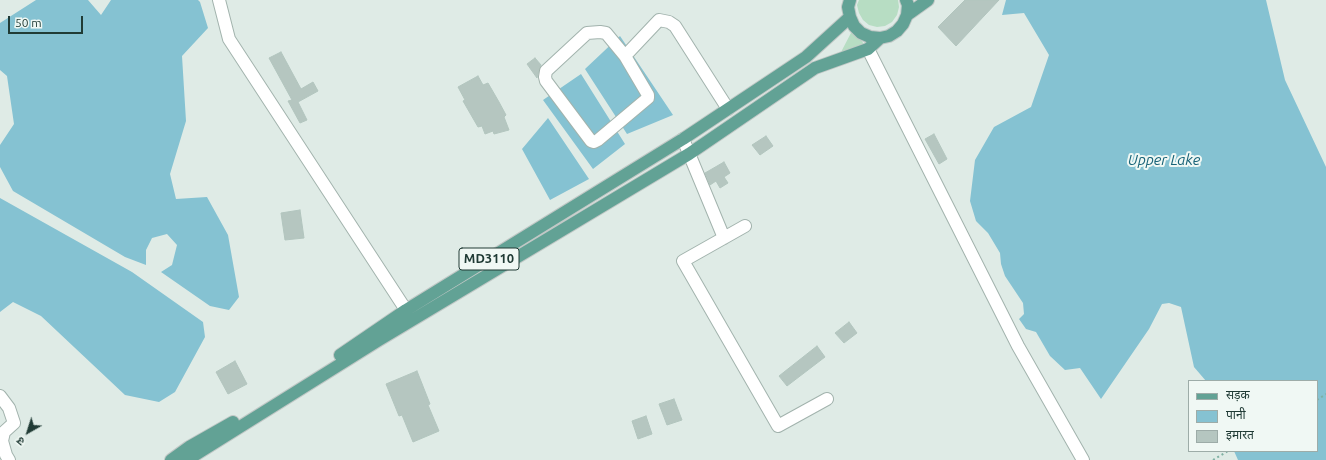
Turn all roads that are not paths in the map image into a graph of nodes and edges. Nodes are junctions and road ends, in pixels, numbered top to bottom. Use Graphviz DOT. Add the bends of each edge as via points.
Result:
graph roads {
  1 [pos="219,0"];
  2 [pos="850,0"];
  3 [pos="906,0"];
  4 [pos="928,0"];
  5 [pos="907,15"];
  6 [pos="850,17"];
  7 [pos="880,38"];
  8 [pos="868,49"];
  9 [pos="625,56"];
  10 [pos="728,109"];
  11 [pos="683,139"];
  12 [pos="689,154"];
  13 [pos="745,226"];
  14 [pos="724,238"];
  15 [pos="406,310"];
  16 [pos="0,396"];
  17 [pos="827,399"];
  18 [pos="193,455"];
  19 [pos="9,460"];
  20 [pos="171,460"];
  21 [pos="1083,460"];
  1 -- 15 [label="street" via="229,39"];
  2 -- 6 [label="main road"];
  3 -- 5 [label="main road"];
  4 -- 5 [label="main road"];
  5 -- 7 [label="main road" via="904,24 897,31"];
  6 -- 7 [label="main road" via="861,33"];
  6 -- 10 [label="main road, MD3110" via="806,57"];
  7 -- 8 [label="main road"];
  8 -- 12 [label="main road, MD3110" via="815,68"];
  8 -- 21 [label="street" via="1006,324"];
  9 -- 9 [label="street" via="647,91 648,98 598,140 591,141 546,81 546,71 587,33 606,33"];
  9 -- 10 [label="street" via="659,20 669,22 675,26"];
  10 -- 11 [label="main road, MD3110"];
  11 -- 12 [label="street"];
  11 -- 15 [label="main road, MD3110"];
  12 -- 14 [label="street"];
  12 -- 18 [label="main road, MD3110"];
  13 -- 14 [label="street"];
  14 -- 17 [label="street" via="684,261 778,426"];
  15 -- 18 [label="main road, MD3110"];
  16 -- 19 [label="street" via="9,408 14,423 4,432 2,441"];
  18 -- 20 [label="main road, MD3110"];
}
